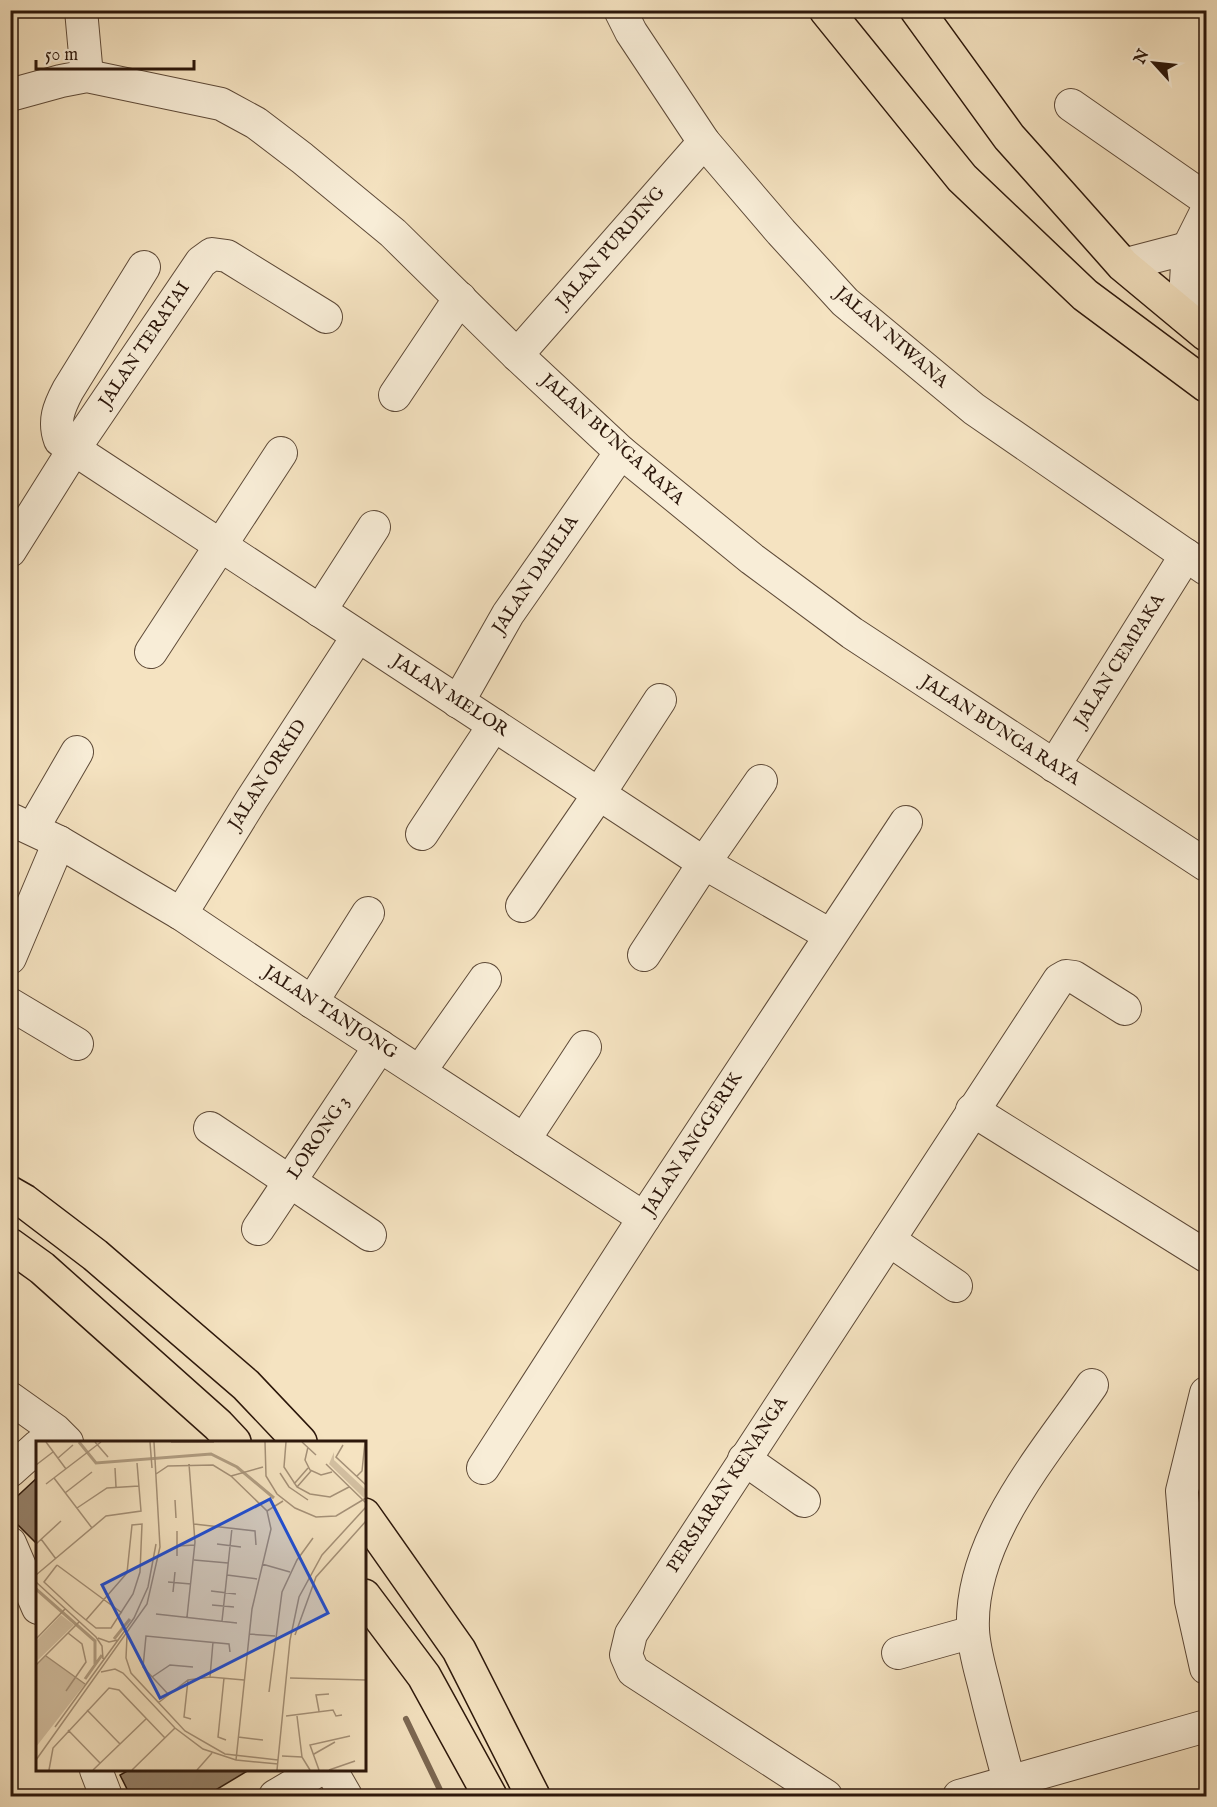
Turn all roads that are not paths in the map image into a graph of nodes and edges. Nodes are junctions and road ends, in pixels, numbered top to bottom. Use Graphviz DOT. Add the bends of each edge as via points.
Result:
graph roads {
  1 [pos="81,10"];
  2 [pos="620,10"];
  3 [pos="826,10"];
  4 [pos="917,10"];
  5 [pos="87,76"];
  6 [pos="10,95"];
  7 [pos="1071,105"];
  8 [pos="704,142"];
  9 [pos="1206,199"];
  10 [pos="1206,212"];
  11 [pos="1188,248"];
  12 [pos="1123,265"];
  13 [pos="144,267"];
  14 [pos="460,298"];
  15 [pos="326,317"];
  16 [pos="1195,325"];
  17 [pos="517,354"];
  18 [pos="1206,386"];
  19 [pos="395,395"];
  20 [pos="74,449"];
  21 [pos="621,452"];
  22 [pos="281,453"];
  23 [pos="374,526"];
  24 [pos="220,545"];
  25 [pos="10,551"];
  26 [pos="1196,562"];
  27 [pos="320,611"];
  28 [pos="358,636"];
  29 [pos="151,652"];
  30 [pos="660,700"];
  31 [pos="458,702"];
  32 [pos="494,725"];
  33 [pos="77,752"];
  34 [pos="1054,766"];
  35 [pos="761,781"];
  36 [pos="599,794"];
  37 [pos="906,822"];
  38 [pos="34,830"];
  39 [pos="422,834"];
  40 [pos="704,863"];
  41 [pos="1206,865"];
  42 [pos="522,906"];
  43 [pos="368,913"];
  44 [pos="181,914"];
  45 [pos="830,935"];
  46 [pos="644,955"];
  47 [pos="10,958"];
  48 [pos="485,979"];
  49 [pos="312,1002"];
  50 [pos="10,1004"];
  51 [pos="1125,1009"];
  52 [pos="77,1044"];
  53 [pos="380,1046"];
  54 [pos="585,1047"];
  55 [pos="420,1071"];
  56 [pos="972,1110"];
  57 [pos="210,1128"];
  58 [pos="524,1140"];
  59 [pos="289,1183"];
  60 [pos="10,1193"];
  61 [pos="645,1218"];
  62 [pos="258,1229"];
  63 [pos="370,1235"];
  64 [pos="889,1240"];
  65 [pos="10,1245"];
  66 [pos="1206,1256"];
  67 [pos="956,1286"];
  68 [pos="1092,1385"];
  69 [pos="1206,1393"];
  70 [pos="10,1398"];
  71 [pos="50,1440"];
  72 [pos="232,1441"];
  73 [pos="298,1441"];
  74 [pos="36,1451"];
  75 [pos="744,1459"];
  76 [pos="483,1468"];
  77 [pos="10,1471"];
  78 [pos="1194,1498"];
  79 [pos="804,1501"];
  80 [pos="366,1518"];
  81 [pos="10,1543"];
  82 [pos="36,1597"];
  83 [pos="366,1599"];
  84 [pos="973,1632"];
  85 [pos="898,1653"];
  86 [pos="1206,1668"];
  87 [pos="1206,1726"];
  88 [pos="317,1771"];
  89 [pos="332,1771"];
  90 [pos="1009,1781"];
  91 [pos="275,1797"];
  92 [pos="346,1797"];
  93 [pos="490,1797"];
  94 [pos="533,1797"];
  95 [pos="826,1797"];
  96 [pos="959,1797"];
  1 -- 5 [label="street"];
  2 -- 8 [label="street, JALAN NIWANA"];
  3 -- 18 [label="main road" via="962,178 1085,295"];
  4 -- 12 [label="main road" via="1009,137"];
  5 -- 6 [label="street, JALAN BUNGA RAYA"];
  5 -- 14 [label="street, JALAN BUNGA RAYA" via="221,104 256,123 393,233"];
  7 -- 9 [label="street"];
  8 -- 17 [label="street, JALAN PURDING"];
  8 -- 26 [label="street, JALAN NIWANA" via="845,302 974,409"];
  10 -- 11 [label="street"];
  11 -- 12 [label="street"];
  11 -- 16 [label="street"];
  12 -- 16 [label="main road"];
  13 -- 20 [label="street, JALAN MELOR" via="58,410 60,440"];
  14 -- 17 [label="street, JALAN BUNGA RAYA"];
  14 -- 19 [label="street"];
  15 -- 20 [label="street, JALAN TERATAI" via="227,256 212,254 201,262"];
  17 -- 21 [label="street, JALAN BUNGA RAYA"];
  20 -- 24 [label="street, JALAN MELOR"];
  20 -- 25 [label="street, JALAN TERATAI"];
  21 -- 31 [label="street, JALAN DAHLIA" via="508,614"];
  21 -- 34 [label="street, JALAN BUNGA RAYA" via="752,559 852,633"];
  22 -- 24 [label="street"];
  23 -- 27 [label="street"];
  24 -- 27 [label="street, JALAN MELOR"];
  24 -- 29 [label="street"];
  26 -- 34 [label="street, JALAN CEMPAKA"];
  27 -- 28 [label="street, JALAN MELOR"];
  28 -- 31 [label="street, JALAN MELOR"];
  28 -- 44 [label="street, JALAN ORKID"];
  30 -- 36 [label="street"];
  31 -- 32 [label="street, JALAN MELOR"];
  32 -- 36 [label="street, JALAN MELOR"];
  32 -- 39 [label="street"];
  33 -- 38 [label="street"];
  34 -- 41 [label="street, JALAN BUNGA RAYA"];
  35 -- 40 [label="street"];
  36 -- 40 [label="street, JALAN MELOR"];
  36 -- 42 [label="street"];
  37 -- 45 [label="street, JALAN ANGGERIK"];
  38 -- 44 [label="street, JALAN TANJONG"];
  38 -- 47 [label="street"];
  40 -- 45 [label="street, JALAN MELOR"];
  40 -- 46 [label="street"];
  43 -- 49 [label="street"];
  44 -- 49 [label="street, JALAN TANJONG"];
  45 -- 61 [label="street, JALAN ANGGERIK"];
  48 -- 55 [label="street"];
  49 -- 53 [label="street, JALAN TANJONG"];
  50 -- 52 [label="street"];
  51 -- 56 [label="street, PERSIARAN KENANGA" via="1066,975"];
  53 -- 55 [label="street, JALAN TANJONG"];
  53 -- 59 [label="street, LORONG 3"];
  54 -- 58 [label="street"];
  55 -- 58 [label="street, JALAN TANJONG"];
  56 -- 64 [label="street, PERSIARAN KENANGA"];
  56 -- 66 [label="street"];
  57 -- 59 [label="street"];
  58 -- 61 [label="street, JALAN TANJONG"];
  59 -- 62 [label="street, LORONG 3"];
  59 -- 63 [label="street"];
  60 -- 73 [label="main road" via="95,1255 246,1385"];
  61 -- 76 [label="street, JALAN ANGGERIK"];
  64 -- 67 [label="street"];
  64 -- 75 [label="street, PERSIARAN KENANGA"];
  65 -- 72 [label="main road" via="42,1268"];
  68 -- 84 [label="street" via="1011,1503 992,1539 975,1594"];
  69 -- 78 [label="street"];
  70 -- 71 [label="street"];
  74 -- 77 [label="street"];
  75 -- 79 [label="street"];
  75 -- 95 [label="street, PERSIARAN KENANGA" via="631,1634 627,1654 633,1671"];
  78 -- 86 [label="street" via="1191,1601"];
  80 -- 94 [label="main road" via="459,1650"];
  81 -- 82 [label="street"];
  83 -- 93 [label="main road" via="424,1676"];
  84 -- 85 [label="street"];
  84 -- 90 [label="street"];
  87 -- 90 [label="street"];
  88 -- 91 [label="street"];
  89 -- 92 [label="street"];
  90 -- 96 [label="street"];
}
